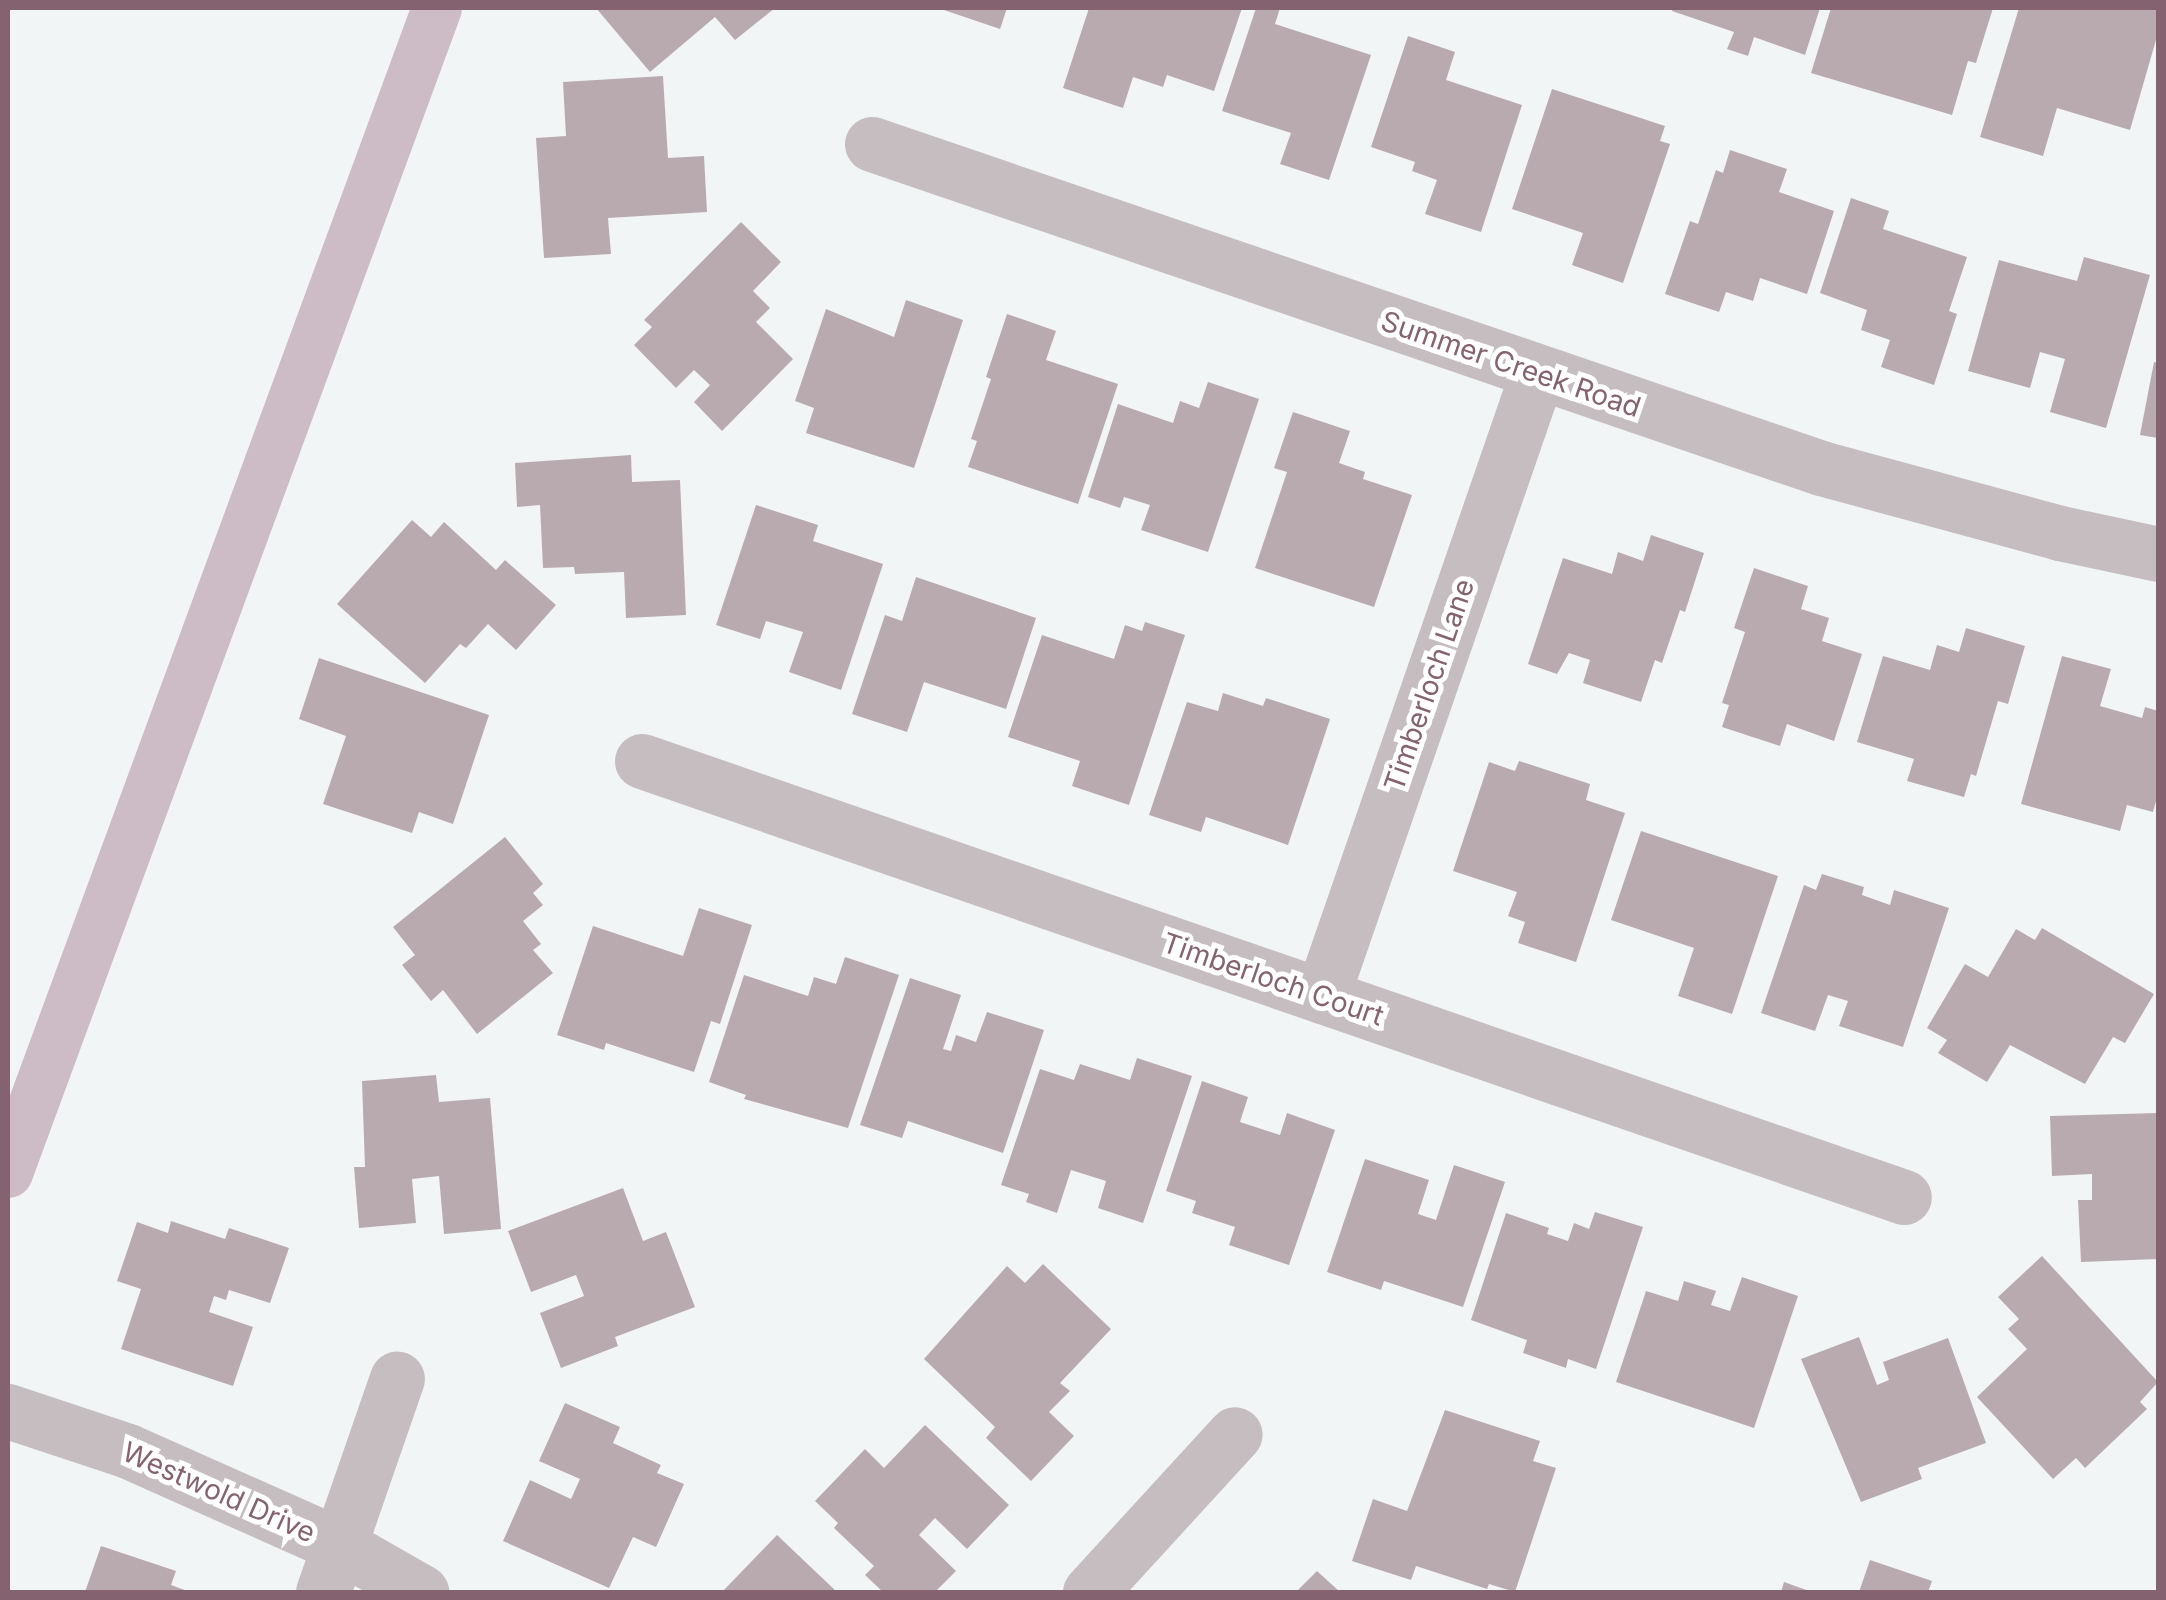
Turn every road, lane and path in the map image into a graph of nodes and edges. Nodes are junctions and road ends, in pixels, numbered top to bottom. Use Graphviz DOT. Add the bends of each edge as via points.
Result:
graph roads {
  1 [pos="872,144"];
  2 [pos="1537,374"];
  3 [pos="2158,554"];
  4 [pos="642,761"];
  5 [pos="1322,996"];
  6 [pos="1904,1197"];
  7 [pos="397,1378"];
  8 [pos="8,1412"];
  9 [pos="1235,1434"];
  10 [pos="331,1569"];
  11 [pos="421,1592"];
  12 [pos="1090,1592"];
  1 -- 2 [label="street, Summer Creek Road"];
  2 -- 3 [label="street, Summer Creek Road" via="1820,468"];
  2 -- 5 [label="street, Timberloch Lane"];
  4 -- 5 [label="street, Timberloch Court"];
  5 -- 6 [label="street, Timberloch Court"];
  7 -- 10 [label="street"];
  8 -- 10 [label="street, Westwold Drive" via="128,1451"];
  9 -- 12 [label="street"];
  10 -- 11 [label="street, Westwold Drive"];
}
